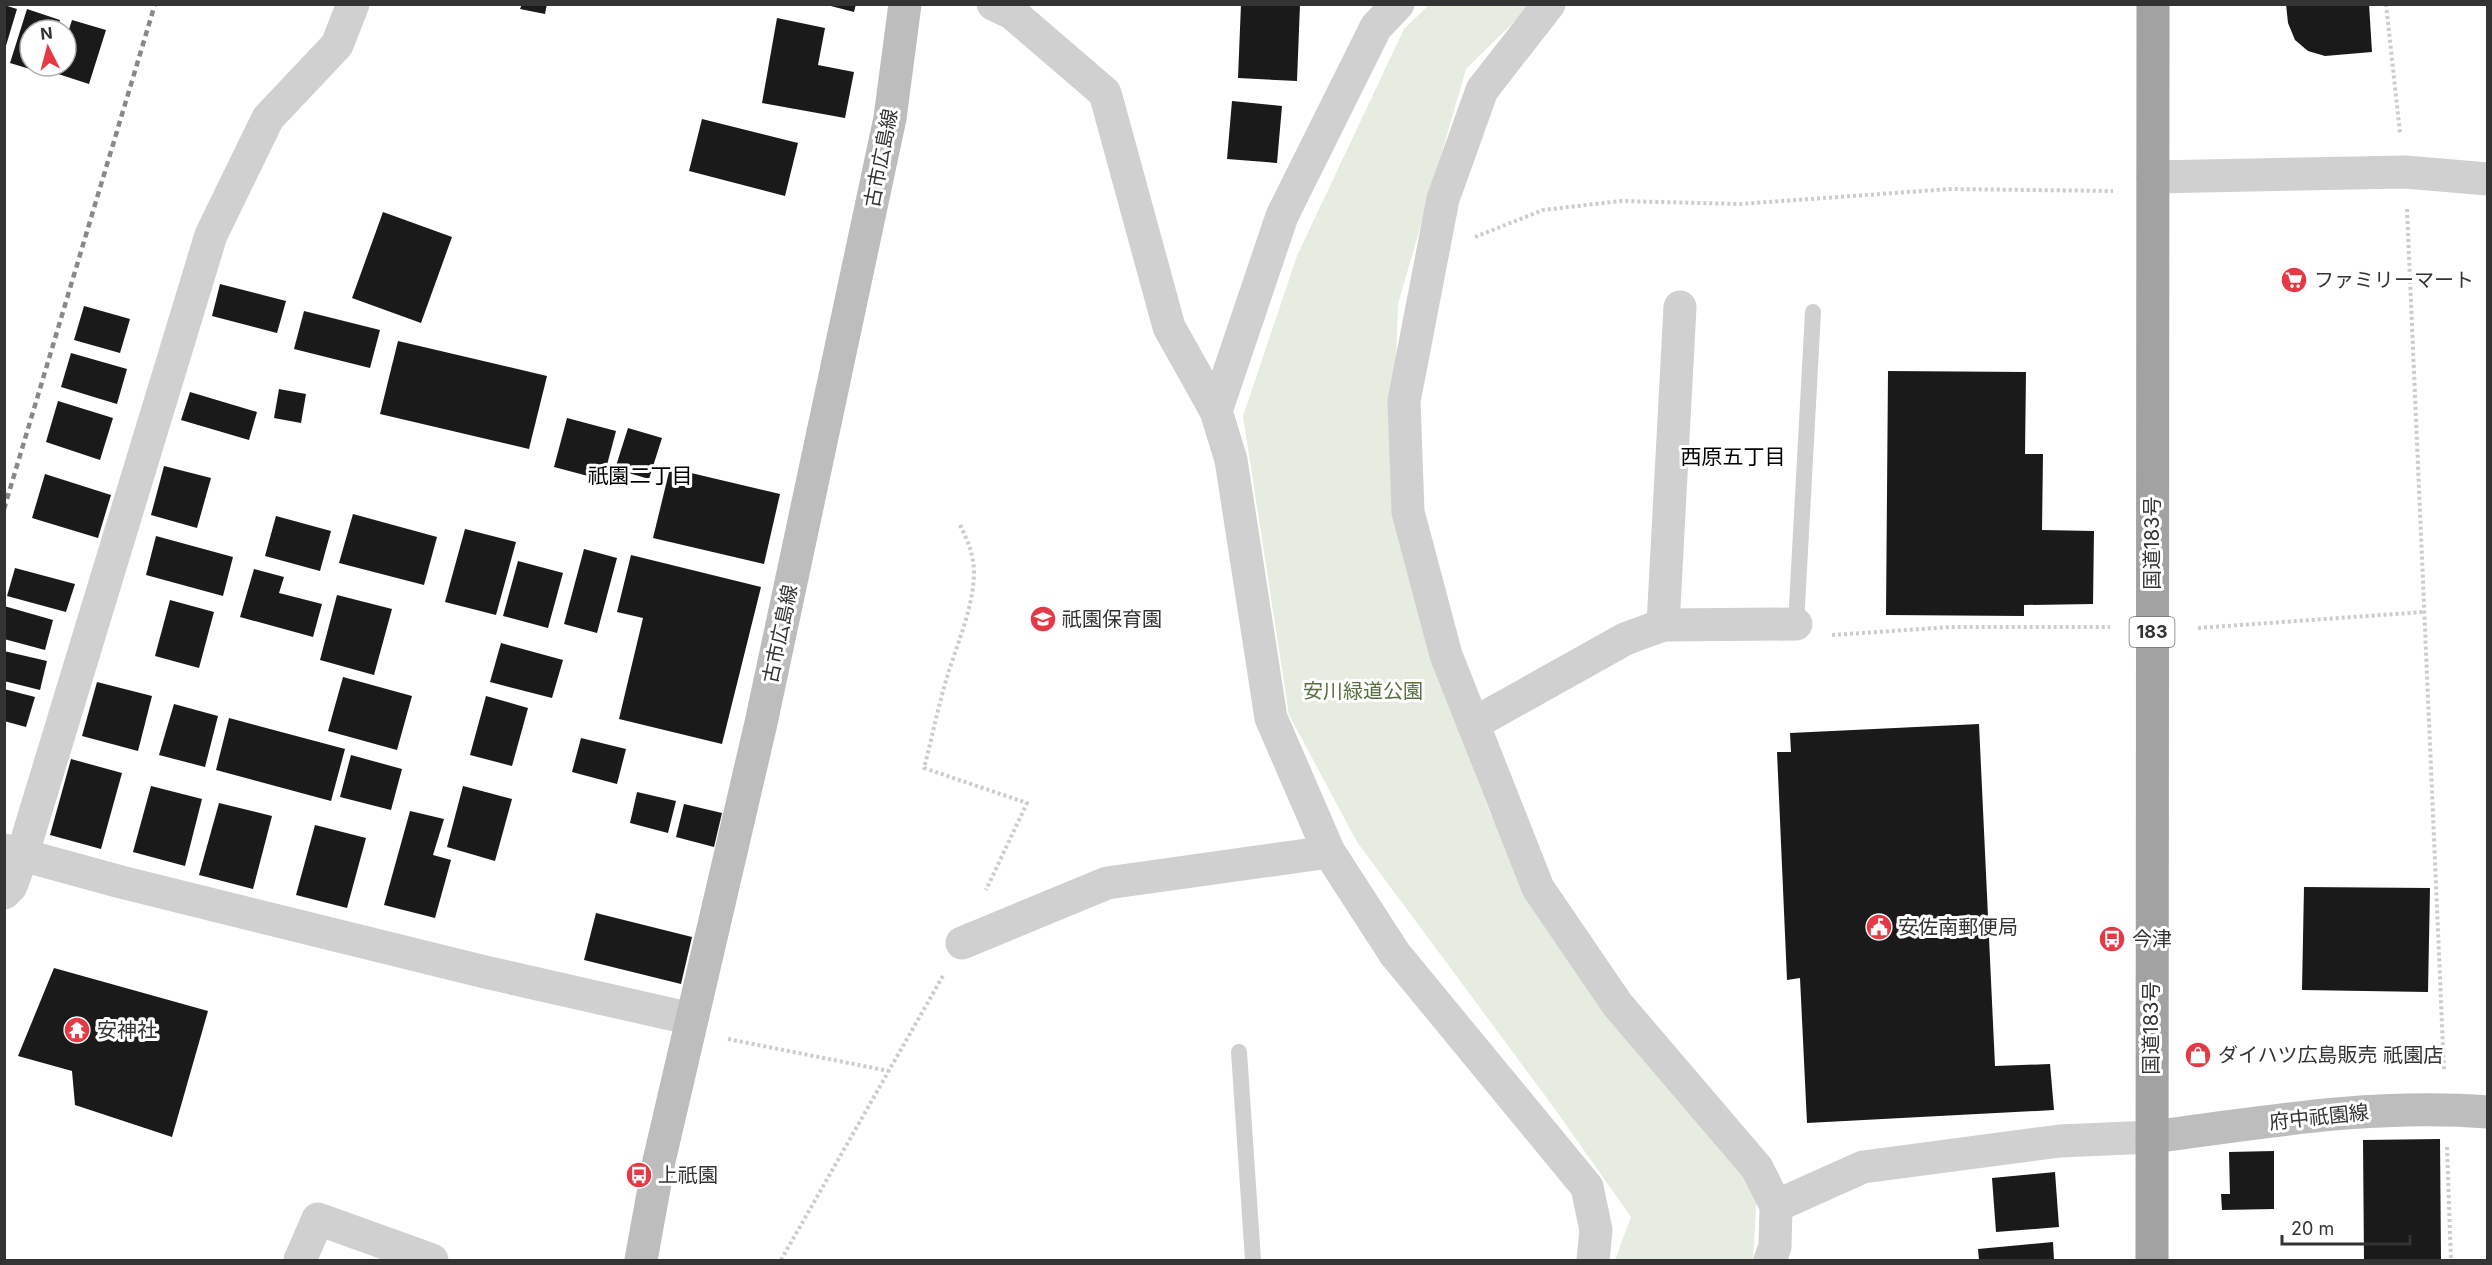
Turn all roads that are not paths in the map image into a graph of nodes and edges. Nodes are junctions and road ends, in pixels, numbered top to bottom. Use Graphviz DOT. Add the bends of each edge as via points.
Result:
graph roads {
  1 [pos="353,4"];
  2 [pos="905,4"];
  3 [pos="993,4"];
  4 [pos="1398,4"];
  5 [pos="1549,4"];
  6 [pos="2153,4"];
  7 [pos="2153,177"];
  8 [pos="2487,179"];
  9 [pos="1680,307"];
  10 [pos="1813,312"];
  11 [pos="1216,411"];
  12 [pos="1796,624"];
  13 [pos="1663,625"];
  14 [pos="1473,724"];
  15 [pos="1329,852"];
  16 [pos="13,853"];
  17 [pos="4,893"];
  18 [pos="962,943"];
  19 [pos="690,1025"];
  20 [pos="1239,1052"];
  21 [pos="2487,1112"];
  22 [pos="2152,1137"];
  23 [pos="1776,1206"];
  24 [pos="300,1260"];
  25 [pos="432,1260"];
  26 [pos="641,1260"];
  27 [pos="1253,1260"];
  28 [pos="1593,1260"];
  29 [pos="1770,1260"];
  30 [pos="2152,1260"];
  1 -- 16 [label="street" via="337,45 268,117 211,235"];
  2 -- 19 [label="main road, 古市広島線" via="890,118 763,711"];
  3 -- 11 [label="street" via="1012,13 1105,93 1169,327"];
  4 -- 11 [label="street" via="1376,27 1282,216"];
  5 -- 14 [label="street" via="1482,90 1443,199 1404,401 1408,512 1446,655"];
  6 -- 7 [label="highway, 国道183号 / 183"];
  7 -- 8 [label="street" via="2405,172"];
  7 -- 22 [label="highway, 国道183号 / 183"];
  9 -- 13 [label="street"];
  10 -- 12 [label="lane"];
  11 -- 15 [label="street" via="1230,460 1270,718"];
  12 -- 13 [label="street"];
  13 -- 14 [label="street" via="1625,639"];
  14 -- 23 [label="street" via="1538,888 1617,1004 1757,1168"];
  15 -- 18 [label="street" via="1107,883"];
  15 -- 28 [label="street" via="1395,954 1587,1186 1596,1230"];
  16 -- 17 [label="street" via="11,886"];
  16 -- 19 [label="street"];
  19 -- 26 [label="main road, 古市広島線" via="658,1161"];
  20 -- 27 [label="lane"];
  21 -- 22 [label="main road, 府中祇園線" via="2445,1108 2358,1110"];
  22 -- 23 [label="street" via="2060,1141 1863,1167"];
  22 -- 30 [label="highway, 国道183号 / 183"];
  23 -- 29 [label="street" via="1775,1247"];
  24 -- 25 [label="street" via="318,1219"];
}
